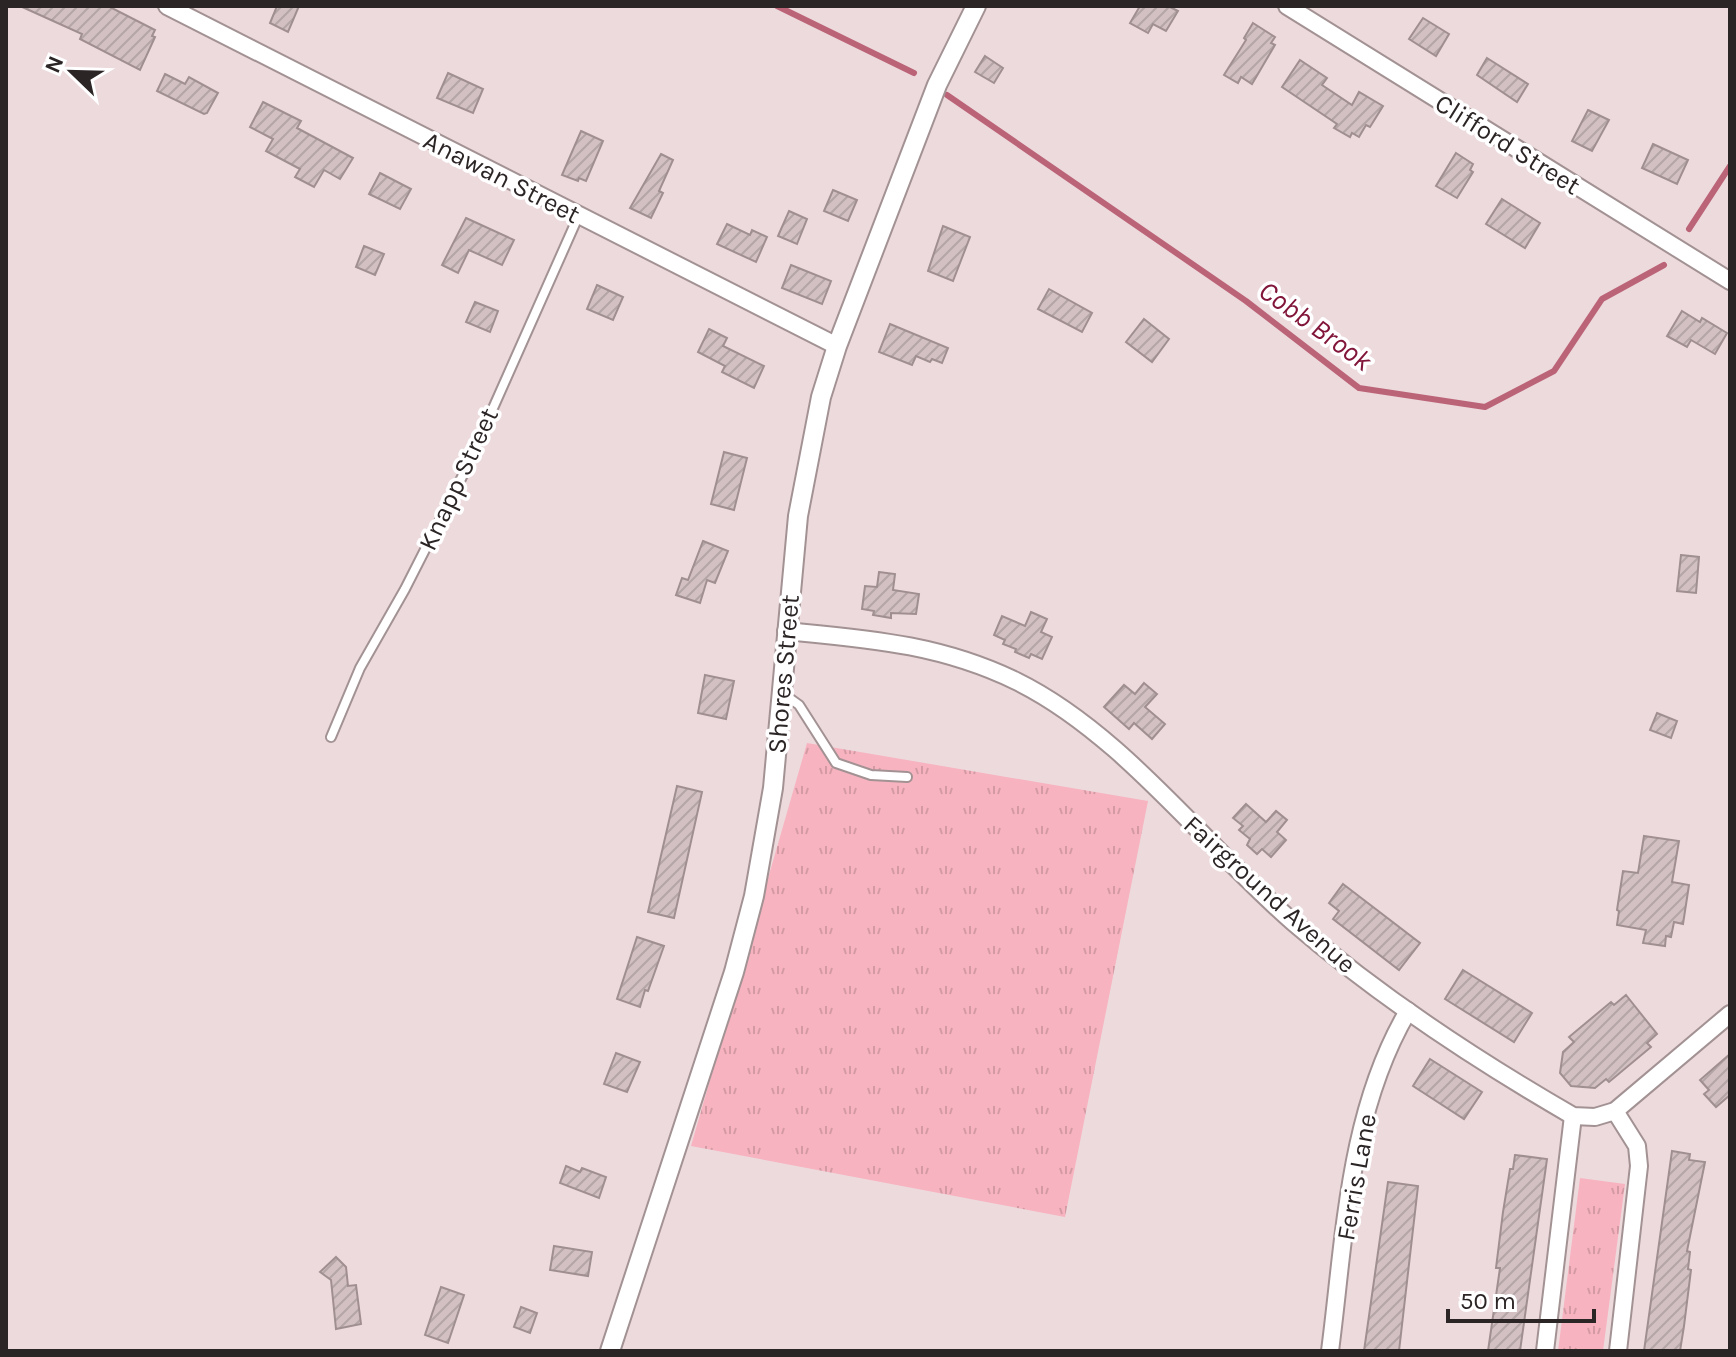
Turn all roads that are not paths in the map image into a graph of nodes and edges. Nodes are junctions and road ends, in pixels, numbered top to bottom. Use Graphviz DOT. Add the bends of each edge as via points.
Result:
graph roads {
  1 [pos="167,6"];
  2 [pos="976,6"];
  3 [pos="1287,6"];
  4 [pos="578,217"];
  5 [pos="1730,281"];
  6 [pos="837,346"];
  7 [pos="786,631"];
  8 [pos="781,692"];
  9 [pos="331,737"];
  10 [pos="907,777"];
  11 [pos="1408,1011"];
  12 [pos="1730,1014"];
  13 [pos="1615,1111"];
  14 [pos="1573,1116"];
  15 [pos="610,1351"];
  16 [pos="1330,1351"];
  17 [pos="1545,1351"];
  18 [pos="1618,1351"];
  1 -- 4 [label="street, Anawan Street"];
  2 -- 6 [label="street, Shores Street" via="940,75"];
  3 -- 5 [label="street, Clifford Street"];
  4 -- 6 [label="street, Anawan Street"];
  4 -- 9 [label="lane, Knapp Street" via="466,469 360,668"];
  6 -- 7 [label="street, Shores Street" via="805,469"];
  7 -- 8 [label="street, Shores Street"];
  7 -- 11 [label="street, Fairground Avenue" via="938,651 995,671 1048,699 1113,748 1295,924"];
  8 -- 10 [label="lane" via="799,705 836,763 871,775"];
  8 -- 15 [label="street, Shores Street" via="773,788 748,921"];
  11 -- 14 [label="street, Fairground Avenue"];
  11 -- 16 [label="street, Ferris Lane" via="1382,1062 1356,1154"];
  12 -- 13 [label="street"];
  13 -- 14 [label="street"];
  13 -- 18 [label="street" via="1637,1146 1639,1166"];
  14 -- 17 [label="street"];
}
